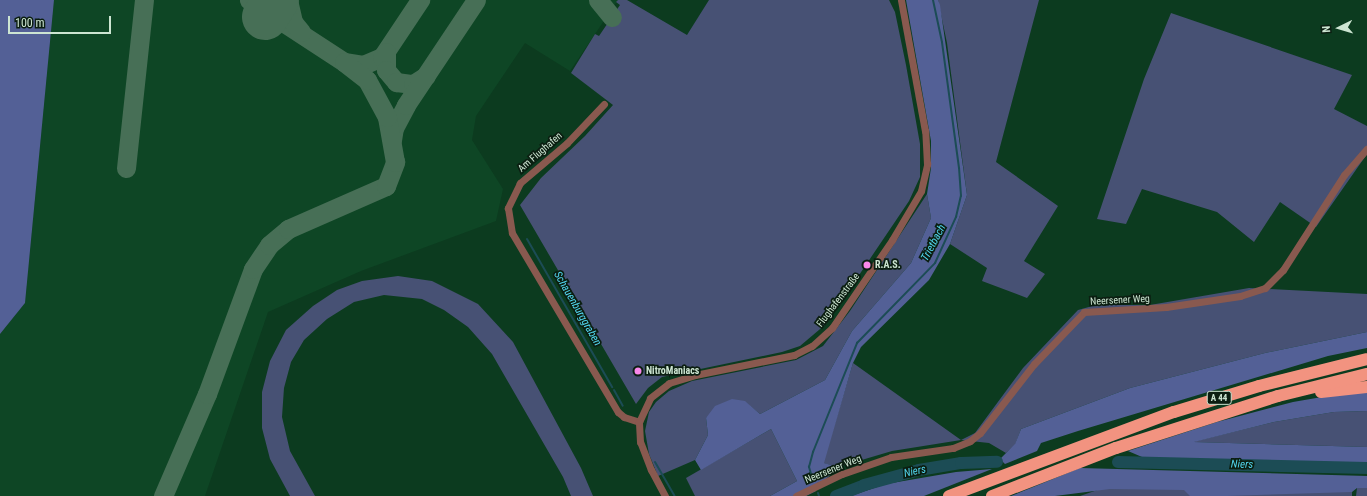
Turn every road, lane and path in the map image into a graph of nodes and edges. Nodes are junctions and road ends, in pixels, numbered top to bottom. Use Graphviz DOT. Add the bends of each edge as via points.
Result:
graph roads {
  1 [pos="901,0"];
  2 [pos="604,104"];
  3 [pos="1367,149"];
  4 [pos="1367,359"];
  5 [pos="1367,374"];
  6 [pos="1367,388"];
  7 [pos="1278,396"];
  8 [pos="639,422"];
  9 [pos="665,496"];
  10 [pos="796,496"];
  11 [pos="949,496"];
  12 [pos="992,496"];
  1 -- 8 [label="street, Flughafenstraße" via="926,150 926,178 915,205 832,328 812,346 794,355 695,375 669,383 650,398"];
  2 -- 8 [label="street, Am Flughafen" via="567,143 520,183 508,208 512,233 618,412"];
  3 -- 10 [label="street, Neersener Weg" via="1344,175 1283,270 1265,288 1240,296 1166,307 1086,311 1034,364 980,433 970,441 953,448 891,457 842,474"];
  4 -- 11 [label="highway, A 44" via="1259,386 1174,412"];
  5 -- 7 [label="highway, A 44"];
  6 -- 7 [label="highway"];
  7 -- 12 [label="highway, A 44" via="1116,448"];
  8 -- 9 [label="street, Flughafenstraße" via="641,449"];
}
